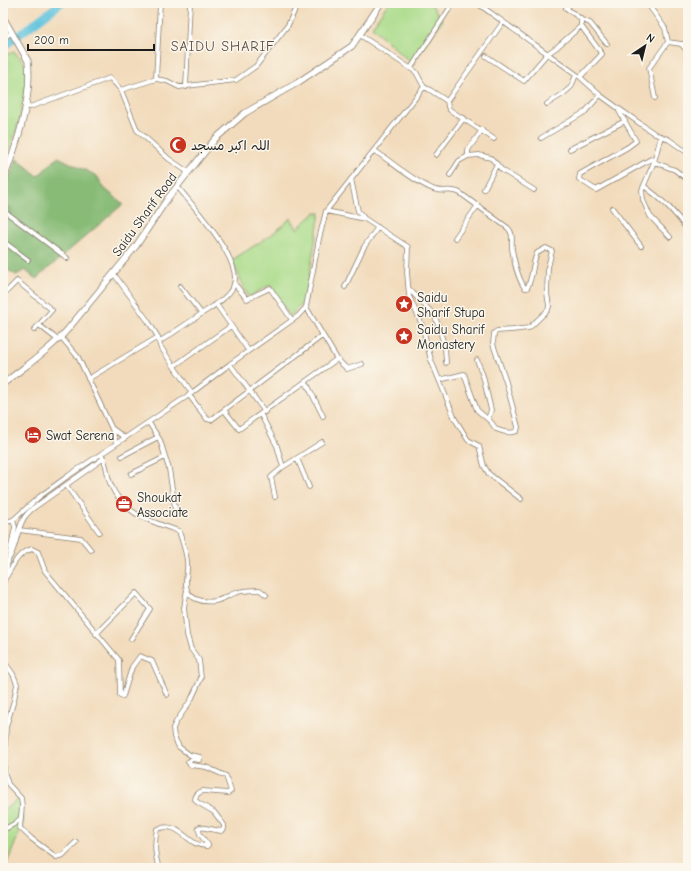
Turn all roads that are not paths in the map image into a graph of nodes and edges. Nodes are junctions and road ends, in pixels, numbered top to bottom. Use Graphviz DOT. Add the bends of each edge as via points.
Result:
graph roads {
  1 [pos="160,3"];
  2 [pos="190,3"];
  3 [pos="298,3"];
  4 [pos="381,3"];
  5 [pos="453,3"];
  6 [pos="477,3"];
  7 [pos="572,3"];
  8 [pos="646,3"];
  9 [pos="3,17"];
  10 [pos="582,20"];
  11 [pos="503,22"];
  12 [pos="581,26"];
  13 [pos="12,32"];
  14 [pos="360,35"];
  15 [pos="3,39"];
  16 [pos="668,42"];
  17 [pos="607,44"];
  18 [pos="682,45"];
  19 [pos="688,45"];
  20 [pos="688,52"];
  21 [pos="547,54"];
  22 [pos="486,56"];
  23 [pos="411,68"];
  24 [pos="578,76"];
  25 [pos="156,79"];
  26 [pos="186,87"];
  27 [pos="424,87"];
  28 [pos="121,90"];
  29 [pos="600,95"];
  30 [pos="655,98"];
  31 [pos="447,101"];
  32 [pos="547,104"];
  33 [pos="25,106"];
  34 [pos="618,108"];
  35 [pos="464,118"];
  36 [pos="625,121"];
  37 [pos="482,130"];
  38 [pos="661,136"];
  39 [pos="541,138"];
  40 [pos="494,139"];
  41 [pos="570,149"];
  42 [pos="375,151"];
  43 [pos="688,153"];
  44 [pos="436,155"];
  45 [pos="468,156"];
  46 [pos="654,162"];
  47 [pos="497,164"];
  48 [pos="188,172"];
  49 [pos="450,175"];
  50 [pos="351,179"];
  51 [pos="688,180"];
  52 [pos="3,181"];
  53 [pos="177,186"];
  54 [pos="644,186"];
  55 [pos="484,189"];
  56 [pos="534,190"];
  57 [pos="478,205"];
  58 [pos="612,208"];
  59 [pos="3,210"];
  60 [pos="326,211"];
  61 [pos="365,219"];
  62 [pos="378,227"];
  63 [pos="688,232"];
  64 [pos="670,237"];
  65 [pos="455,238"];
  66 [pos="3,241"];
  67 [pos="641,246"];
  68 [pos="67,258"];
  69 [pos="28,260"];
  70 [pos="114,274"];
  71 [pos="234,283"];
  72 [pos="180,286"];
  73 [pos="345,287"];
  74 [pos="409,289"];
  75 [pos="3,295"];
  76 [pos="216,304"];
  77 [pos="306,307"];
  78 [pos="201,314"];
  79 [pos="292,320"];
  80 [pos="39,325"];
  81 [pos="231,326"];
  82 [pos="34,330"];
  83 [pos="322,336"];
  84 [pos="158,337"];
  85 [pos="61,339"];
  86 [pos="159,342"];
  87 [pos="248,350"];
  88 [pos="38,359"];
  89 [pos="337,359"];
  90 [pos="477,360"];
  91 [pos="446,363"];
  92 [pos="230,364"];
  93 [pos="362,364"];
  94 [pos="174,366"];
  95 [pos="88,379"];
  96 [pos="439,380"];
  97 [pos="306,382"];
  98 [pos="3,384"];
  99 [pos="3,389"];
  100 [pos="250,392"];
  101 [pos="190,394"];
  102 [pos="224,410"];
  103 [pos="263,413"];
  104 [pos="323,416"];
  105 [pos="488,419"];
  106 [pos="149,423"];
  107 [pos="112,429"];
  108 [pos="158,437"];
  109 [pos="125,438"];
  110 [pos="322,442"];
  111 [pos="116,443"];
  112 [pos="103,456"];
  113 [pos="122,456"];
  114 [pos="164,457"];
  115 [pos="297,458"];
  116 [pos="282,467"];
  117 [pos="130,474"];
  118 [pos="66,485"];
  119 [pos="309,487"];
  120 [pos="275,497"];
  121 [pos="521,499"];
  122 [pos="176,514"];
  123 [pos="13,520"];
  124 [pos="3,523"];
  125 [pos="19,530"];
  126 [pos="99,532"];
  127 [pos="90,550"];
  128 [pos="8,560"];
  129 [pos="4,580"];
  130 [pos="3,586"];
  131 [pos="187,589"];
  132 [pos="266,595"];
  133 [pos="96,634"];
  134 [pos="131,638"];
  135 [pos="3,660"];
  136 [pos="167,695"];
  137 [pos="3,771"];
  138 [pos="21,818"];
  139 [pos="3,830"];
  140 [pos="76,842"];
  141 [pos="159,868"];
  1 -- 25 [label="street"];
  2 -- 26 [label="street"];
  3 -- 26 [label="street" via="288,25 256,66 236,80"];
  4 -- 14 [label="main road, Saidu Sharif Road"];
  5 -- 23 [label="street"];
  6 -- 11 [label="street"];
  7 -- 10 [label="street" via="566,8"];
  8 -- 16 [label="street" via="665,28"];
  9 -- 13 [label="main road"];
  10 -- 12 [label="street"];
  10 -- 17 [label="street" via="590,23"];
  11 -- 21 [label="street"];
  11 -- 31 [label="street"];
  12 -- 21 [label="street"];
  12 -- 24 [label="street" via="602,54"];
  13 -- 15 [label="street"];
  13 -- 33 [label="main road" via="28,61"];
  14 -- 23 [label="street"];
  14 -- 48 [label="main road, Saidu Sharif Road" via="352,46 245,113 215,139"];
  16 -- 18 [label="street"];
  16 -- 30 [label="street" via="649,68"];
  18 -- 19 [label="street"];
  18 -- 20 [label="street"];
  21 -- 22 [label="street" via="524,81"];
  21 -- 24 [label="street"];
  23 -- 27 [label="street" via="419,76"];
  24 -- 29 [label="street"];
  24 -- 32 [label="street" via="563,94"];
  25 -- 26 [label="street"];
  25 -- 28 [label="street"];
  27 -- 31 [label="street"];
  27 -- 42 [label="street"];
  28 -- 33 [label="street" via="110,78 30,107"];
  28 -- 48 [label="street" via="137,130 169,159"];
  29 -- 34 [label="street"];
  29 -- 39 [label="street" via="585,112"];
  31 -- 35 [label="street" via="450,110"];
  33 -- 52 [label="main road"];
  34 -- 36 [label="street"];
  34 -- 38 [label="street"];
  35 -- 37 [label="street"];
  35 -- 44 [label="street"];
  36 -- 41 [label="street"];
  36 -- 46 [label="street" via="636,139 635,143 580,174 579,179 596,190 651,159"];
  37 -- 40 [label="street"];
  37 -- 45 [label="street" via="468,150"];
  38 -- 43 [label="street"];
  38 -- 46 [label="street"];
  42 -- 50 [label="street"];
  42 -- 57 [label="street" via="433,190 456,190"];
  45 -- 47 [label="street" via="491,158"];
  45 -- 49 [label="street" via="459,161"];
  46 -- 51 [label="street" via="674,170"];
  46 -- 54 [label="street"];
  47 -- 55 [label="street"];
  47 -- 56 [label="street" via="502,170"];
  48 -- 53 [label="main road, Saidu Sharif Road"];
  50 -- 60 [label="street"];
  50 -- 61 [label="street" via="358,211"];
  53 -- 70 [label="main road, Saidu Sharif Road"];
  53 -- 71 [label="street" via="225,248 233,266"];
  54 -- 63 [label="street" via="669,206"];
  54 -- 64 [label="street" via="642,194 650,216"];
  57 -- 65 [label="street"];
  57 -- 105 [label="street" via="512,234 513,253 525,288 529,284 536,253 546,248 552,251 548,267 548,310 529,328 497,330 493,336 517,430 513,433 498,430"];
  58 -- 67 [label="street"];
  59 -- 68 [label="street"];
  60 -- 61 [label="street"];
  60 -- 77 [label="street" via="318,239"];
  61 -- 62 [label="street"];
  62 -- 73 [label="street" via="364,247"];
  62 -- 74 [label="street" via="408,247"];
  66 -- 69 [label="street"];
  70 -- 84 [label="street"];
  70 -- 85 [label="main road, Saidu Sharif Road"];
  71 -- 76 [label="street" via="229,292"];
  71 -- 79 [label="street" via="247,299 270,288"];
  72 -- 78 [label="street"];
  74 -- 91 [label="street" via="435,316 445,347"];
  74 -- 96 [label="street" via="409,296 422,325"];
  75 -- 80 [label="street" via="17,281 52,310"];
  76 -- 78 [label="street"];
  76 -- 81 [label="street"];
  77 -- 79 [label="street"];
  77 -- 83 [label="street"];
  78 -- 86 [label="street"];
  79 -- 87 [label="street"];
  80 -- 82 [label="street"];
  80 -- 85 [label="street"];
  81 -- 87 [label="street"];
  81 -- 94 [label="street"];
  83 -- 89 [label="street"];
  83 -- 100 [label="street"];
  84 -- 86 [label="street"];
  84 -- 95 [label="street"];
  85 -- 88 [label="main road, Saidu Sharif Road"];
  85 -- 95 [label="street" via="78,357"];
  86 -- 94 [label="street"];
  87 -- 92 [label="street"];
  88 -- 98 [label="main road"];
  88 -- 99 [label="main road"];
  89 -- 93 [label="street" via="347,369"];
  89 -- 97 [label="street"];
  90 -- 105 [label="street" via="492,410"];
  92 -- 100 [label="street"];
  92 -- 101 [label="street"];
  94 -- 101 [label="street"];
  95 -- 107 [label="street"];
  96 -- 105 [label="street" via="464,374 477,410"];
  96 -- 121 [label="street" via="455,419 468,440 479,446 484,466 489,474"];
  97 -- 103 [label="street"];
  97 -- 104 [label="street"];
  100 -- 102 [label="street"];
  100 -- 103 [label="street"];
  101 -- 102 [label="street" via="209,420"];
  101 -- 106 [label="street"];
  102 -- 103 [label="street" via="239,429"];
  103 -- 116 [label="street" via="277,446"];
  106 -- 108 [label="street"];
  106 -- 109 [label="street"];
  107 -- 109 [label="street"];
  107 -- 111 [label="street"];
  108 -- 113 [label="street"];
  108 -- 114 [label="street"];
  109 -- 111 [label="street"];
  110 -- 115 [label="street"];
  111 -- 112 [label="street"];
  112 -- 118 [label="street"];
  112 -- 123 [label="street" via="38,497"];
  112 -- 131 [label="street" via="112,489 128,509 179,531 186,554"];
  114 -- 117 [label="street"];
  114 -- 122 [label="street" via="169,469"];
  115 -- 116 [label="street"];
  115 -- 119 [label="street"];
  116 -- 120 [label="street" via="271,477"];
  118 -- 125 [label="street" via="32,509 24,518"];
  118 -- 126 [label="street"];
  123 -- 124 [label="street"];
  123 -- 128 [label="street" via="15,527"];
  125 -- 127 [label="street" via="81,538"];
  125 -- 128 [label="street" via="13,553"];
  128 -- 129 [label="street"];
  129 -- 130 [label="street"];
  129 -- 133 [label="street" via="24,552 32,549 38,552 45,571"];
  131 -- 132 [label="street" via="196,600 204,601 216,601 237,592 252,590 260,590"];
  131 -- 141 [label="street" via="184,608 187,635 191,649 199,660 201,678 191,700 173,728 174,737 179,747 190,755 200,757 199,760 192,759 188,762 191,765 206,767 226,776 231,791 203,791 195,796 197,802 214,812 224,825 222,830 198,828 207,846 194,842 177,829 157,829 154,844"];
  133 -- 134 [label="street" via="136,593 150,609"];
  133 -- 136 [label="street" via="119,660 120,696 123,696 132,667 140,656 152,661"];
  135 -- 137 [label="street" via="17,684 6,726"];
  137 -- 138 [label="street" via="8,784 21,798"];
  138 -- 139 [label="street"];
  138 -- 140 [label="street" via="20,828 25,834 56,857 63,855"];
}
